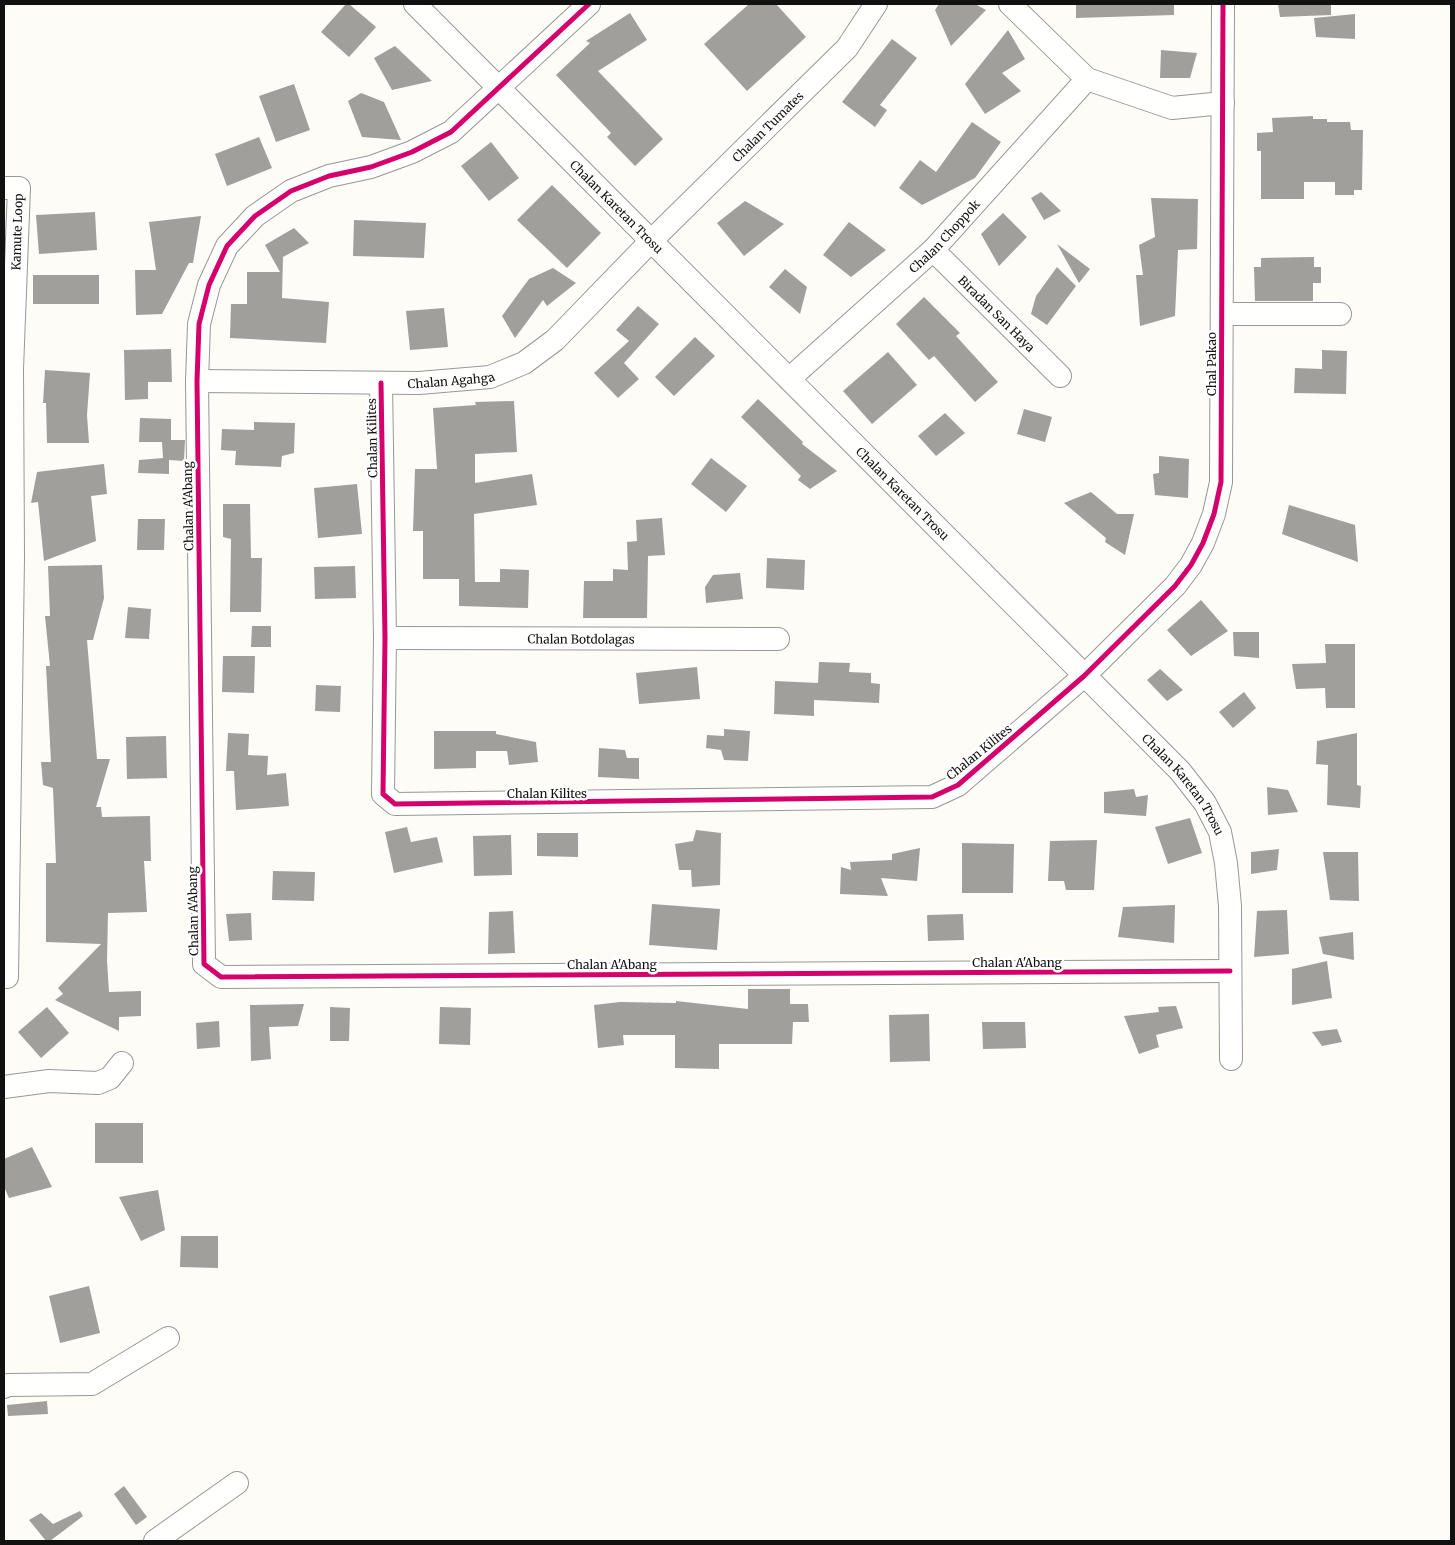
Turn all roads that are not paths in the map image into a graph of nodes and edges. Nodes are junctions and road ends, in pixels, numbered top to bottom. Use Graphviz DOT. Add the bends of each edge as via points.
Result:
graph roads {
  1 [pos="415,4"];
  2 [pos="589,4"];
  3 [pos="876,4"];
  4 [pos="1010,4"];
  5 [pos="1223,4"];
  6 [pos="1087,79"];
  7 [pos="499,86"];
  8 [pos="1223,103"];
  9 [pos="4,188"];
  10 [pos="651,241"];
  11 [pos="933,250"];
  12 [pos="1222,314"];
  13 [pos="1340,314"];
  14 [pos="8,369"];
  15 [pos="1060,376"];
  16 [pos="197,380"];
  17 [pos="789,380"];
  18 [pos="381,383"];
  19 [pos="9,557"];
  20 [pos="385,638"];
  21 [pos="778,639"];
  22 [pos="1084,676"];
  23 [pos="1230,970"];
  24 [pos="4,977"];
  25 [pos="1232,1058"];
  26 [pos="122,1063"];
  27 [pos="4,1087"];
  28 [pos="168,1338"];
  29 [pos="4,1387"];
  30 [pos="237,1483"];
  31 [pos="155,1541"];
  1 -- 7 [label="street, Chalan Karetan Trosu"];
  2 -- 7 [label="street, Chalan A'Abang"];
  3 -- 10 [label="street, Chalan Tumates" via="847,48"];
  4 -- 6 [label="street"];
  5 -- 8 [label="street, Chal Pakao"];
  6 -- 8 [label="street" via="1172,108"];
  6 -- 11 [label="street, Chalan Choppok"];
  7 -- 10 [label="street, Chalan Karetan Trosu"];
  7 -- 16 [label="street, Chalan A'Abang" via="451,132 372,167 329,176 291,191 255,216 227,246 209,285 199,324"];
  8 -- 12 [label="street, Chal Pakao"];
  9 -- 14 [label="street, Kamute Loop" via="19,188"];
  10 -- 17 [label="street, Chalan Karetan Trosu"];
  10 -- 18 [label="street, Chalan Agahga" via="555,340 524,363 490,377"];
  11 -- 15 [label="street, Biradan San Haya"];
  11 -- 17 [label="street, Chalan Choppok"];
  12 -- 13 [label="street"];
  12 -- 22 [label="street, Chal Pakao" via="1221,482 1214,514 1191,565 1175,586"];
  14 -- 19 [label="street, Kamute Loop"];
  16 -- 18 [label="street, Chalan Agahga"];
  16 -- 23 [label="street, Chalan A'Abang" via="203,948 204,964 221,977"];
  17 -- 22 [label="street, Chalan Karetan Trosu"];
  18 -- 20 [label="street, Chalan Kilites"];
  19 -- 24 [label="street, Kamute Loop" via="7,977"];
  20 -- 21 [label="street, Chalan Botdolagas"];
  20 -- 22 [label="street, Chalan Kilites" via="382,794 395,804 932,797 958,785"];
  22 -- 23 [label="street, Chalan Karetan Trosu" via="1180,771 1205,803 1220,832 1230,906"];
  23 -- 25 [label="street, Chalan Karetan Trosu"];
  26 -- 27 [label="street" via="110,1078 98,1083 49,1082"];
  28 -- 29 [label="street" via="92,1384"];
  30 -- 31 [label="street"];
}
